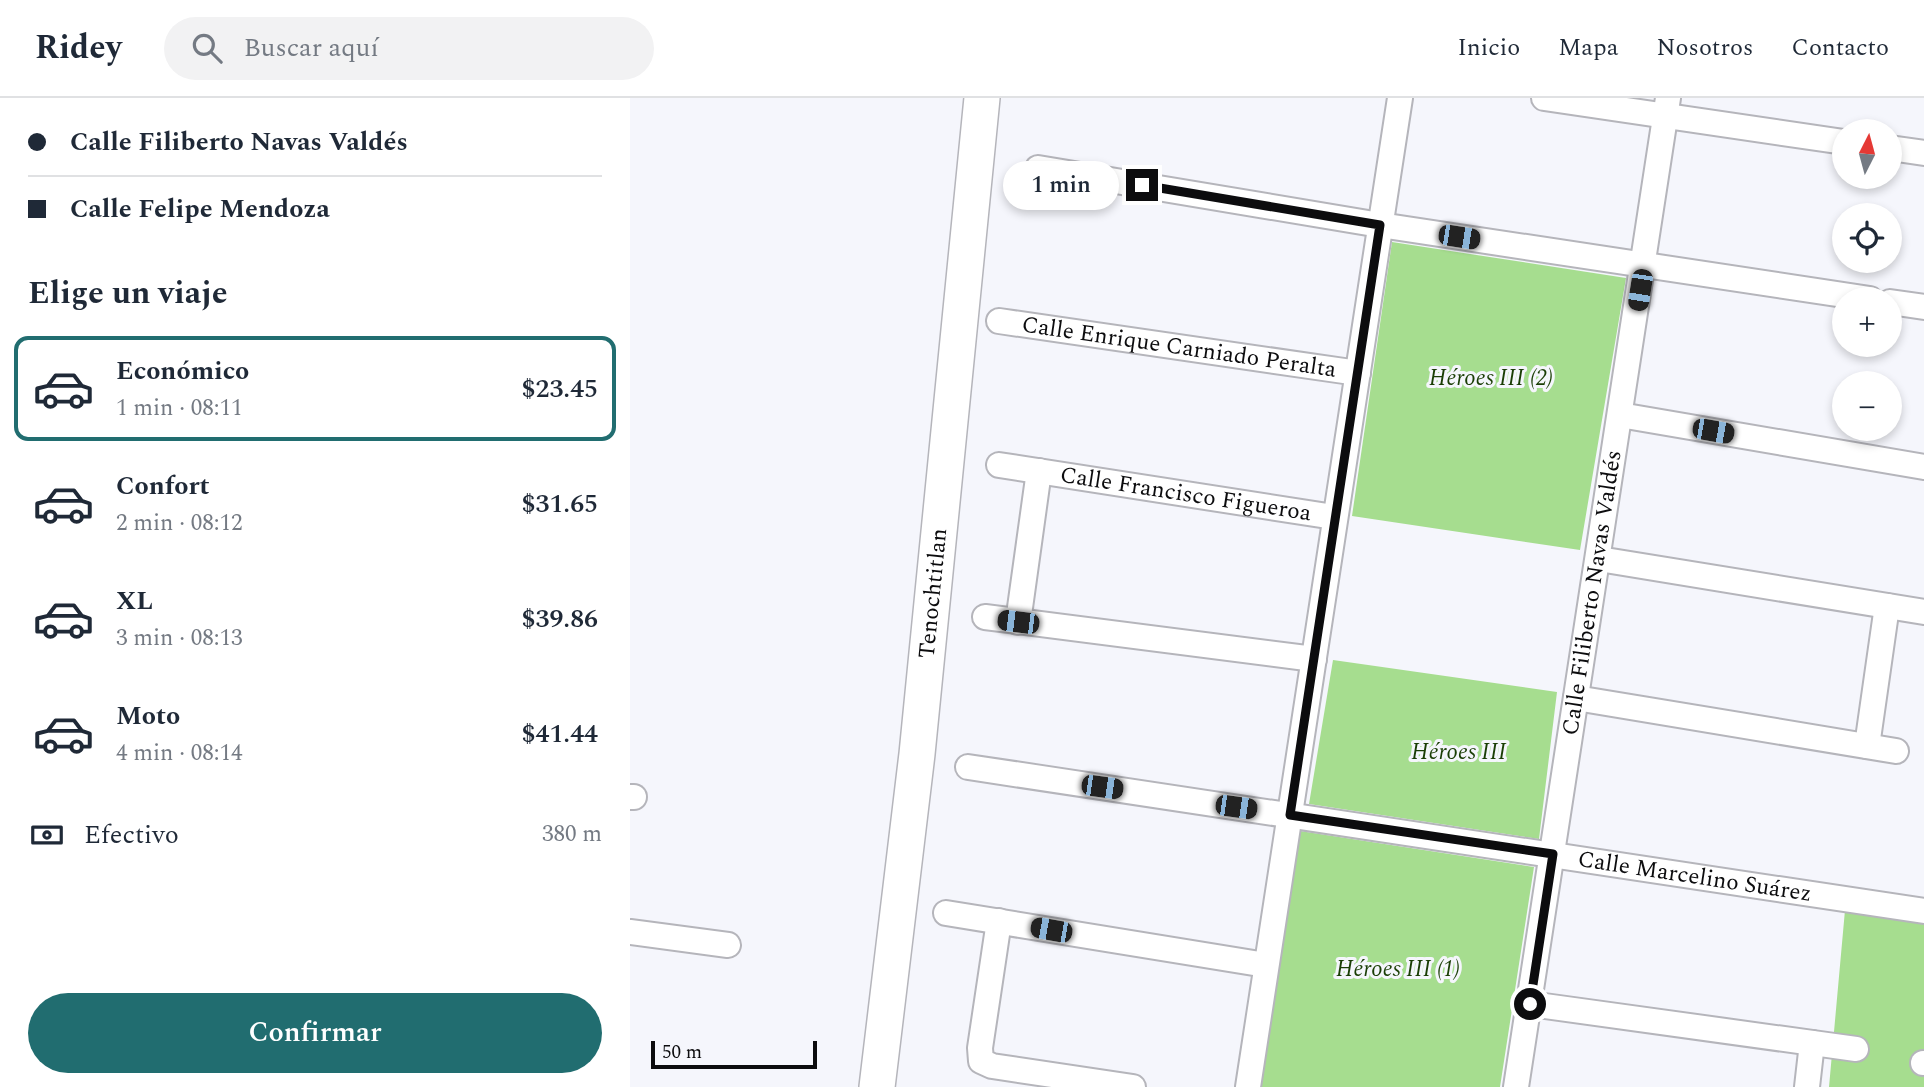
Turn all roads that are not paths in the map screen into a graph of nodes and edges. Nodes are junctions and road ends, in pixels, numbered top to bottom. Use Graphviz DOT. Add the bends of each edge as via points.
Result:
graph roads {
  1 [pos="982,98"];
  2 [pos="1400,98"];
  3 [pos="1544,98"];
  4 [pos="1667,107"];
  5 [pos="1832,140"];
  6 [pos="1902,150"];
  7 [pos="1924,153"];
  8 [pos="1038,168"];
  9 [pos="1380,225"];
  10 [pos="1644,265"];
  11 [pos="1832,293"];
  12 [pos="1902,304"];
  13 [pos="1924,307"];
  14 [pos="999,321"];
  15 [pos="1358,373"];
  16 [pos="1620,415"];
  17 [pos="999,465"];
  18 [pos="1924,467"];
  19 [pos="1039,471"];
  20 [pos="1334,517"];
  21 [pos="1599,559"];
  22 [pos="1887,606"];
  23 [pos="1924,612"];
  24 [pos="985,617"];
  25 [pos="1018,622"];
  26 [pos="1314,659"];
  27 [pos="1576,698"];
  28 [pos="1867,746"];
  29 [pos="1896,751"];
  30 [pos="968,767"];
  31 [pos="1290,815"];
  32 [pos="1553,854"];
  33 [pos="1924,911"];
  34 [pos="946,913"];
  35 [pos="999,921"];
  36 [pos="630,932"];
  37 [pos="728,945"];
  38 [pos="1266,965"];
  39 [pos="1530,1004"];
  40 [pos="1812,1043"];
  41 [pos="1856,1049"];
  42 [pos="877,1087"];
  43 [pos="1133,1087"];
  44 [pos="1248,1087"];
  45 [pos="1516,1087"];
  46 [pos="1807,1087"];
  1 -- 42 [label="main road, Tenochtitlan" via="920,726"];
  2 -- 9 [label="street"];
  3 -- 4 [label="street"];
  4 -- 5 [label="street"];
  4 -- 10 [label="street, Calle Filiberto Navas Valdés"];
  6 -- 7 [label="street"];
  8 -- 9 [label="street"];
  9 -- 10 [label="street"];
  9 -- 15 [label="street"];
  10 -- 11 [label="street"];
  10 -- 16 [label="street, Calle Filiberto Navas Valdés"];
  12 -- 13 [label="street"];
  14 -- 15 [label="street, Calle Enrique Carniado Peralta"];
  15 -- 20 [label="street"];
  16 -- 18 [label="street"];
  16 -- 21 [label="street, Calle Filiberto Navas Valdés"];
  17 -- 19 [label="street, Calle Francisco Figueroa"];
  19 -- 20 [label="street, Calle Francisco Figueroa"];
  19 -- 25 [label="street, Calle Francisco Figueroa"];
  20 -- 26 [label="street"];
  21 -- 22 [label="street"];
  21 -- 27 [label="street, Calle Filiberto Navas Valdés"];
  22 -- 23 [label="street"];
  22 -- 28 [label="street"];
  24 -- 25 [label="street"];
  25 -- 26 [label="street"];
  26 -- 31 [label="street"];
  27 -- 28 [label="street"];
  27 -- 32 [label="street, Calle Filiberto Navas Valdés"];
  28 -- 29 [label="street"];
  30 -- 31 [label="street, Calle Marcelino Suárez"];
  31 -- 32 [label="street, Calle Marcelino Suárez"];
  31 -- 38 [label="street"];
  32 -- 33 [label="street, Calle Marcelino Suárez"];
  32 -- 39 [label="street, Calle Filiberto Navas Valdés"];
  34 -- 35 [label="street"];
  35 -- 38 [label="street"];
  35 -- 43 [label="street" via="981,1061"];
  36 -- 37 [label="street"];
  38 -- 44 [label="street"];
  39 -- 40 [label="street"];
  39 -- 45 [label="street, Calle Filiberto Navas Valdés"];
  40 -- 41 [label="street"];
  40 -- 46 [label="street"];
}
